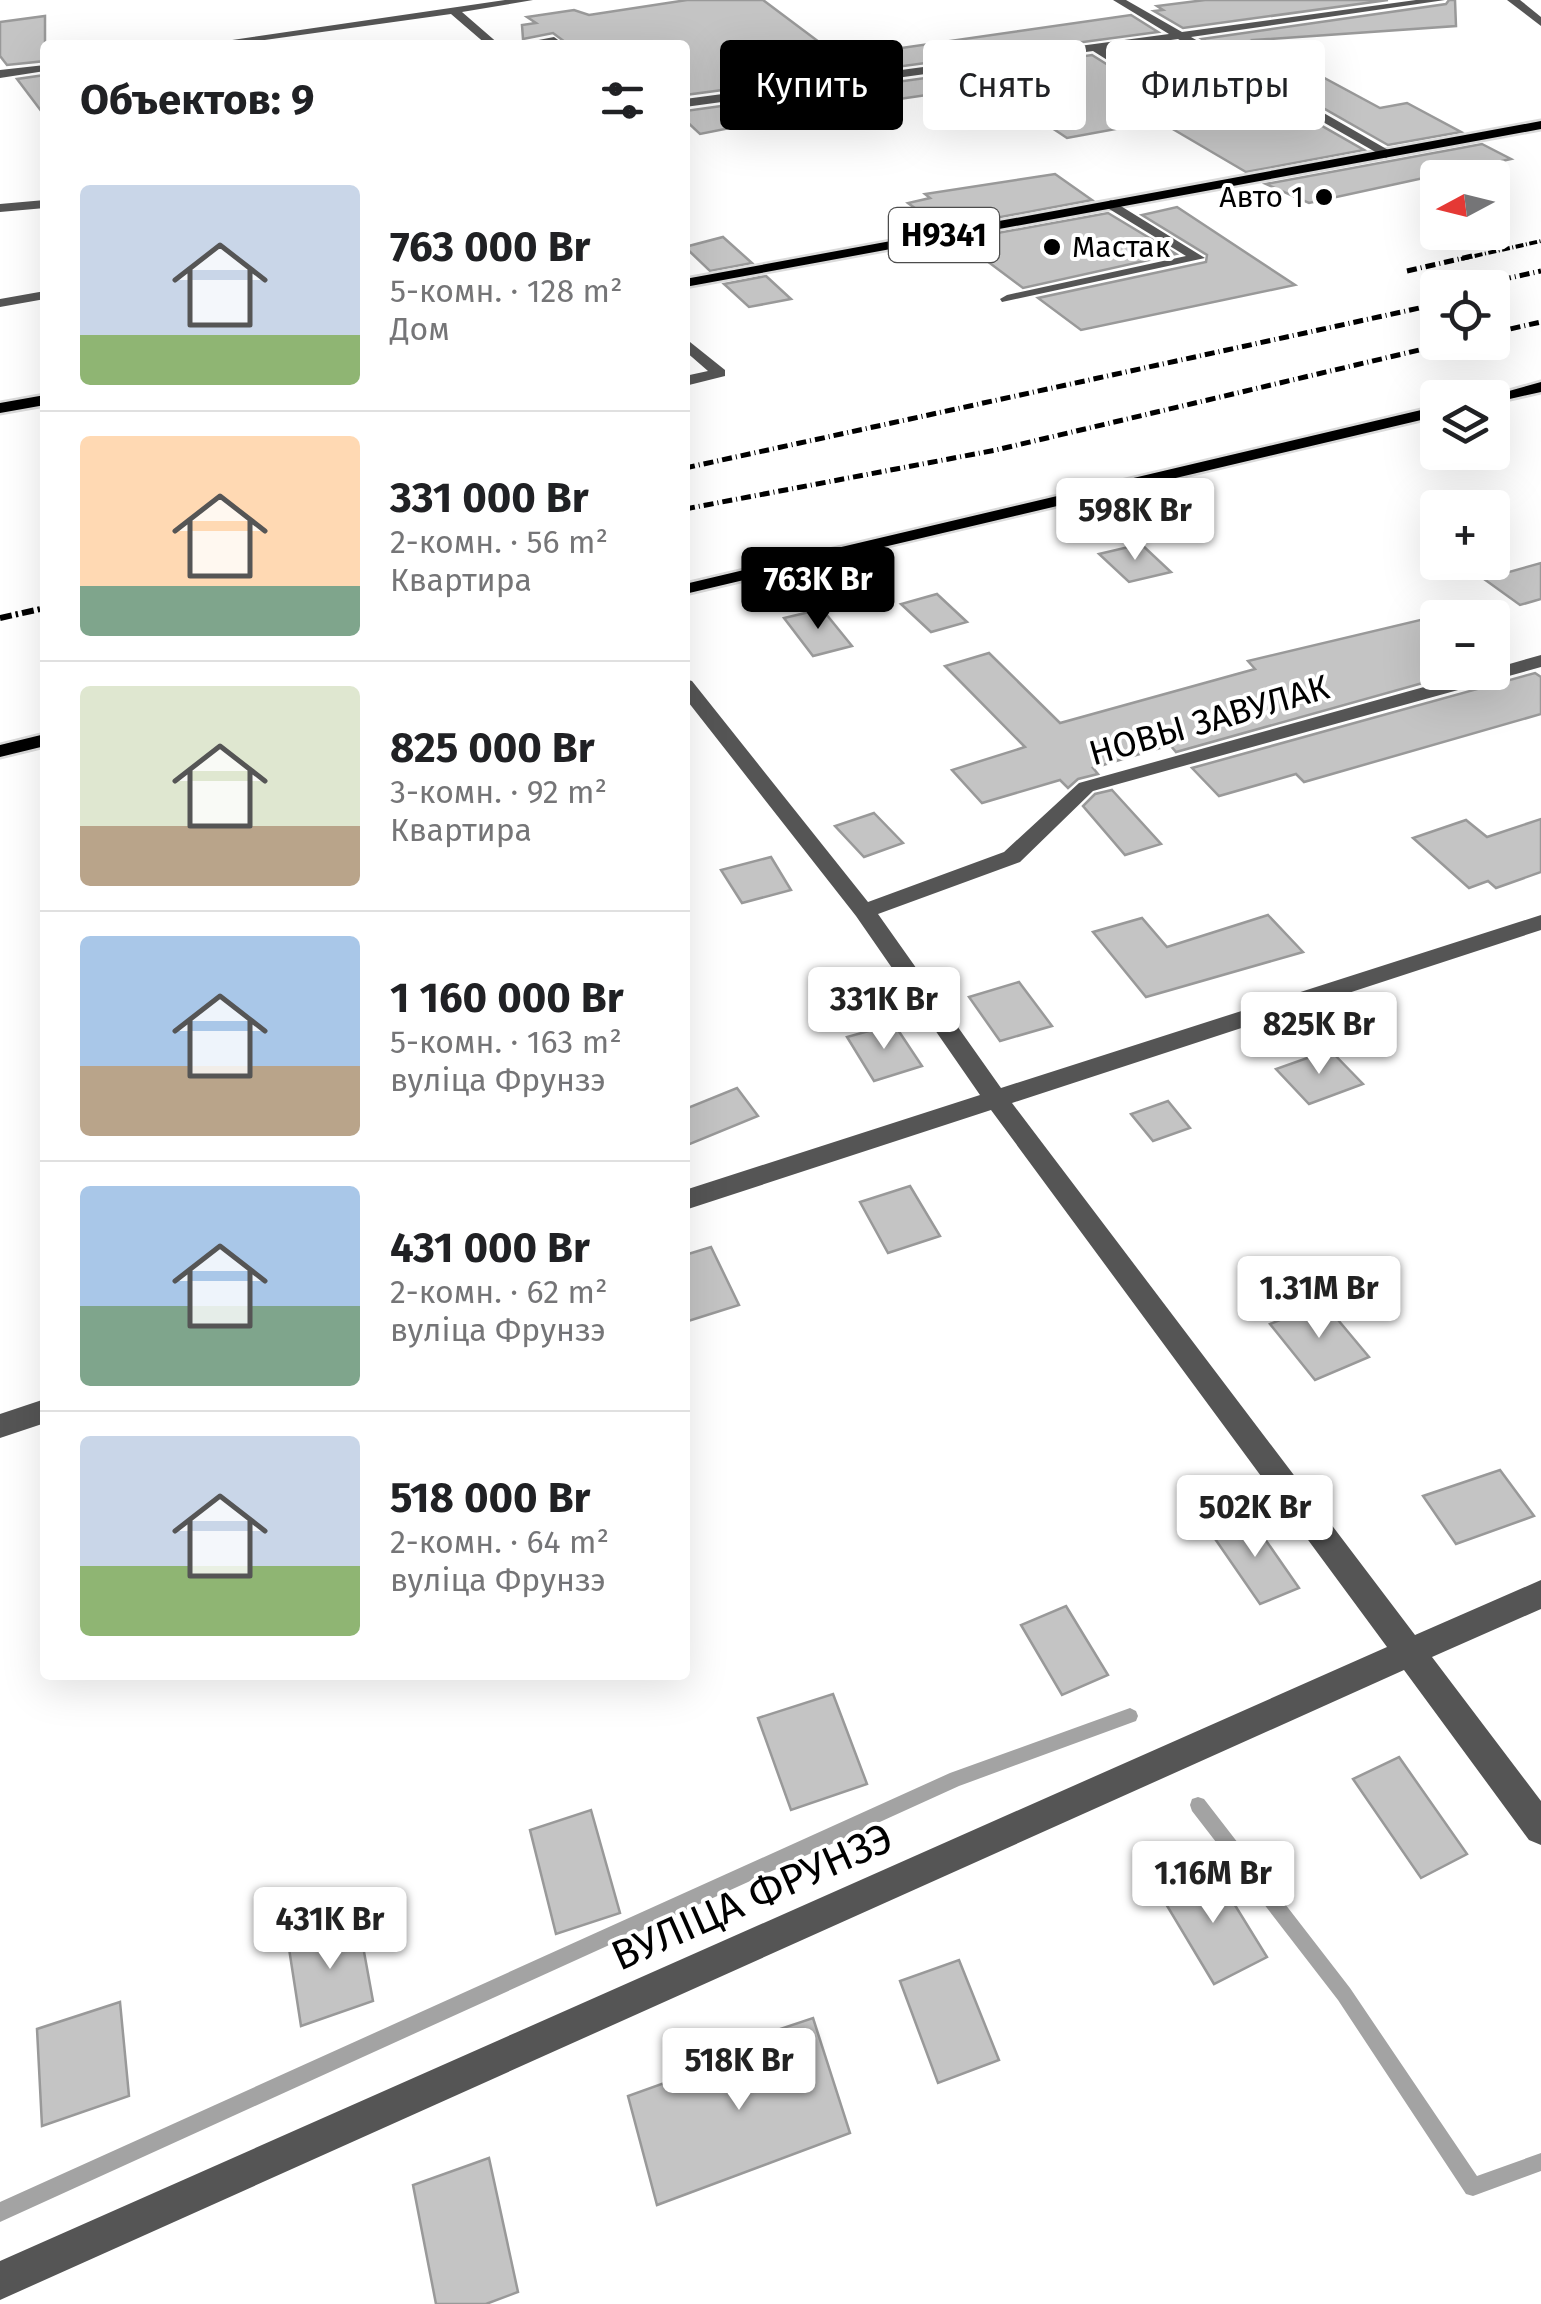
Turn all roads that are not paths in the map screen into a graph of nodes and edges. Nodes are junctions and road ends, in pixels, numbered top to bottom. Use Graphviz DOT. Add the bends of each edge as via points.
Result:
graph roads {
  1 [pos="438,0"];
  2 [pos="528,0"];
  3 [pos="1118,0"];
  4 [pos="1440,0"];
  5 [pos="1512,0"];
  6 [pos="455,10"];
  7 [pos="1541,23"];
  8 [pos="1179,34"];
  9 [pos="240,40"];
  10 [pos="488,40"];
  11 [pos="1093,46"];
  12 [pos="1106,54"];
  13 [pos="40,69"];
  14 [pos="0,74"];
  15 [pos="690,102"];
  16 [pos="1541,126"];
  17 [pos="1386,154"];
  18 [pos="40,204"];
  19 [pos="1111,204"];
  20 [pos="0,208"];
  21 [pos="690,281"];
  22 [pos="40,296"];
  23 [pos="1007,299"];
  24 [pos="0,303"];
  25 [pos="690,347"];
  26 [pos="690,380"];
  27 [pos="1541,387"];
  28 [pos="1510,394"];
  29 [pos="40,401"];
  30 [pos="0,408"];
  31 [pos="1420,415"];
  32 [pos="690,589"];
  33 [pos="1541,661"];
  34 [pos="690,691"];
  35 [pos="40,741"];
  36 [pos="0,751"];
  37 [pos="864,911"];
  38 [pos="1541,922"];
  39 [pos="995,1098"];
  40 [pos="690,1198"];
  41 [pos="40,1414"];
  42 [pos="0,1426"];
  43 [pos="1541,1594"];
  44 [pos="1409,1654"];
  45 [pos="1541,1828"];
  46 [pos="0,2281"];
  1 -- 6 [label="street"];
  2 -- 6 [label="street"];
  3 -- 8 [label="street"];
  4 -- 8 [label="street"];
  5 -- 7 [label="street"];
  6 -- 9 [label="street"];
  6 -- 10 [label="street"];
  8 -- 11 [label="street"];
  8 -- 17 [label="street"];
  11 -- 12 [label="street"];
  11 -- 15 [label="street"];
  13 -- 14 [label="street"];
  16 -- 17 [label="main road, Н9341"];
  17 -- 19 [label="main road, Н9341"];
  18 -- 20 [label="street"];
  19 -- 21 [label="main road, Н9341"];
  19 -- 23 [label="street" via="1198,258"];
  22 -- 24 [label="street"];
  25 -- 26 [label="street" via="720,373"];
  27 -- 28 [label="main road"];
  29 -- 30 [label="main road"];
  31 -- 32 [label="main road"];
  33 -- 37 [label="street, НОВЫ ЗАВУЛАК" via="1086,787 1012,857"];
  34 -- 37 [label="street"];
  35 -- 36 [label="main road"];
  37 -- 39 [label="street"];
  38 -- 39 [label="street"];
  39 -- 40 [label="street"];
  39 -- 44 [label="street"];
  41 -- 42 [label="street"];
  43 -- 44 [label="street, ВУЛІЦА ФРУНЗЭ"];
  44 -- 45 [label="street"];
  44 -- 46 [label="street, ВУЛІЦА ФРУНЗЭ"];
}
